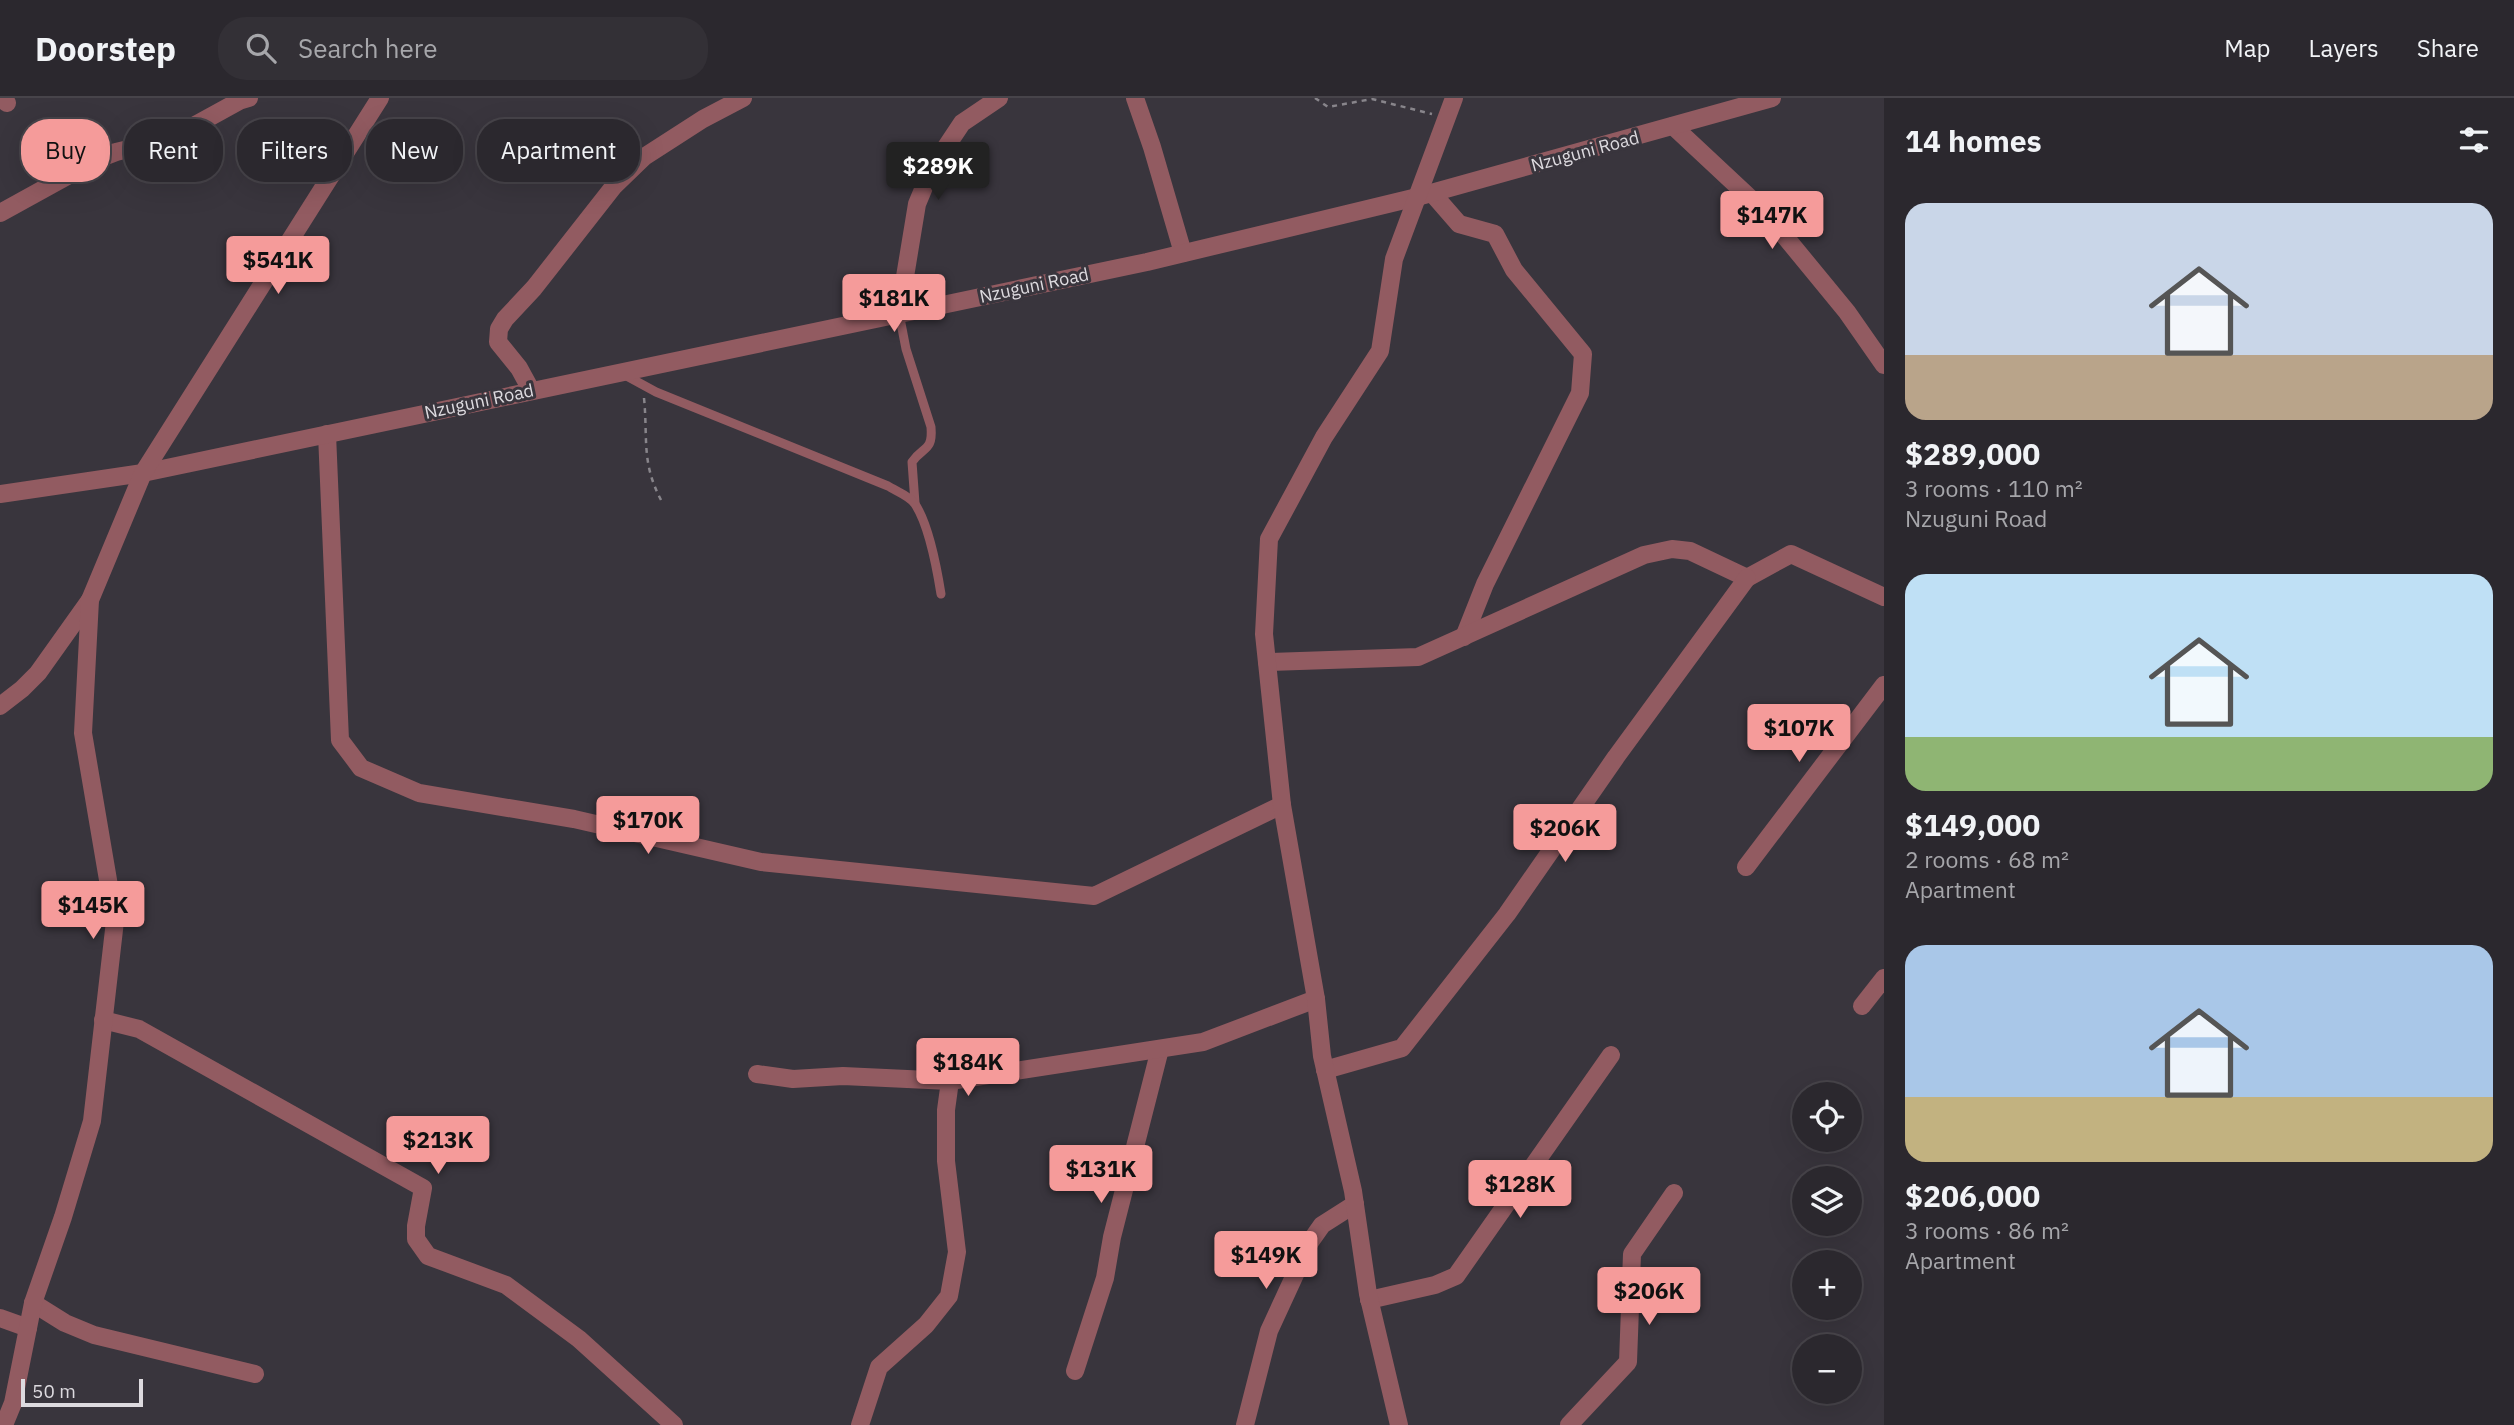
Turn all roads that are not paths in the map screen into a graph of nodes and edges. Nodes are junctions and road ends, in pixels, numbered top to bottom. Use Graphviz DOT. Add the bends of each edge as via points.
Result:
graph roads {
  1 [pos="380,98"];
  2 [pos="743,98"];
  3 [pos="999,98"];
  4 [pos="1135,98"];
  5 [pos="1454,98"];
  6 [pos="1772,98"];
  7 [pos="241,99"];
  8 [pos="1673,126"];
  9 [pos="1424,195"];
  10 [pos="0,213"];
  11 [pos="1183,253"];
  12 [pos="900,313"];
  13 [pos="1884,365"];
  14 [pos="618,372"];
  15 [pos="531,390"];
  16 [pos="327,433"];
  17 [pos="143,472"];
  18 [pos="0,494"];
  19 [pos="915,503"];
  20 [pos="1747,578"];
  21 [pos="941,594"];
  22 [pos="1884,597"];
  23 [pos="90,600"];
  24 [pos="1464,637"];
  25 [pos="1267,662"];
  26 [pos="1884,685"];
  27 [pos="0,706"];
  28 [pos="1282,805"];
  29 [pos="1746,867"];
  30 [pos="1884,978"];
  31 [pos="1316,999"];
  32 [pos="1862,1006"];
  33 [pos="103,1020"];
  34 [pos="1160,1049"];
  35 [pos="1611,1055"];
  36 [pos="1325,1070"];
  37 [pos="757,1074"];
  38 [pos="950,1081"];
  39 [pos="1674,1193"];
  40 [pos="1355,1204"];
  41 [pos="1369,1300"];
  42 [pos="33,1303"];
  43 [pos="0,1318"];
  44 [pos="28,1328"];
  45 [pos="1075,1371"];
  46 [pos="255,1374"];
  47 [pos="4,1425"];
  48 [pos="674,1425"];
  49 [pos="860,1425"];
  50 [pos="1245,1425"];
  51 [pos="1399,1425"];
  52 [pos="1569,1425"];
  1 -- 17 [label="street"];
  2 -- 15 [label="street" via="644,158 603,198 505,319 498,342"];
  3 -- 12 [label="street" via="962,123 932,168 917,204"];
  4 -- 11 [label="street"];
  5 -- 9 [label="street"];
  6 -- 8 [label="street, Nzuguni Road"];
  7 -- 10 [label="street" via="170,139 98,159"];
  8 -- 9 [label="street, Nzuguni Road"];
  8 -- 13 [label="street" via="1764,211"];
  9 -- 11 [label="street, Nzuguni Road"];
  9 -- 24 [label="street" via="1459,224 1494,234 1514,270 1583,354 1580,393 1485,583"];
  9 -- 25 [label="street" via="1394,259 1380,351 1324,438 1269,539"];
  11 -- 12 [label="street, Nzuguni Road"];
  12 -- 14 [label="street, Nzuguni Road"];
  12 -- 19 [label="lane" via="932,437 928,450 912,462"];
  14 -- 15 [label="street, Nzuguni Road"];
  14 -- 19 [label="lane" via="888,486"];
  15 -- 16 [label="street, Nzuguni Road"];
  16 -- 17 [label="street, Nzuguni Road"];
  16 -- 28 [label="street" via="340,740 362,768 419,793 574,819 761,862 1094,896"];
  17 -- 18 [label="street, Nzuguni Road"];
  17 -- 23 [label="street"];
  19 -- 21 [label="lane"];
  20 -- 22 [label="street" via="1791,554"];
  20 -- 24 [label="street" via="1690,551 1672,548 1644,555"];
  20 -- 36 [label="street" via="1507,914 1402,1048"];
  23 -- 27 [label="street" via="38,673"];
  23 -- 33 [label="street" via="83,733 115,921"];
  24 -- 25 [label="street" via="1418,657"];
  25 -- 28 [label="street"];
  26 -- 29 [label="street"];
  28 -- 31 [label="street"];
  30 -- 32 [label="street"];
  31 -- 34 [label="street" via="1202,1042"];
  31 -- 36 [label="street"];
  33 -- 42 [label="street" via="89,1135"];
  33 -- 48 [label="street" via="139,1029 423,1188 416,1238 428,1256 506,1285 579,1339"];
  34 -- 38 [label="street"];
  34 -- 45 [label="street" via="1105,1278"];
  35 -- 41 [label="street" via="1456,1276"];
  36 -- 40 [label="street"];
  37 -- 38 [label="street" via="793,1079 843,1076"];
  38 -- 49 [label="street" via="946,1161 957,1252 949,1296 926,1325 879,1367"];
  39 -- 52 [label="street" via="1632,1254 1628,1362"];
  40 -- 41 [label="street"];
  40 -- 50 [label="street" via="1322,1225 1310,1242 1269,1331"];
  41 -- 51 [label="street"];
  42 -- 44 [label="street"];
  42 -- 46 [label="street" via="94,1335"];
  43 -- 44 [label="street"];
  44 -- 47 [label="street"];
}
